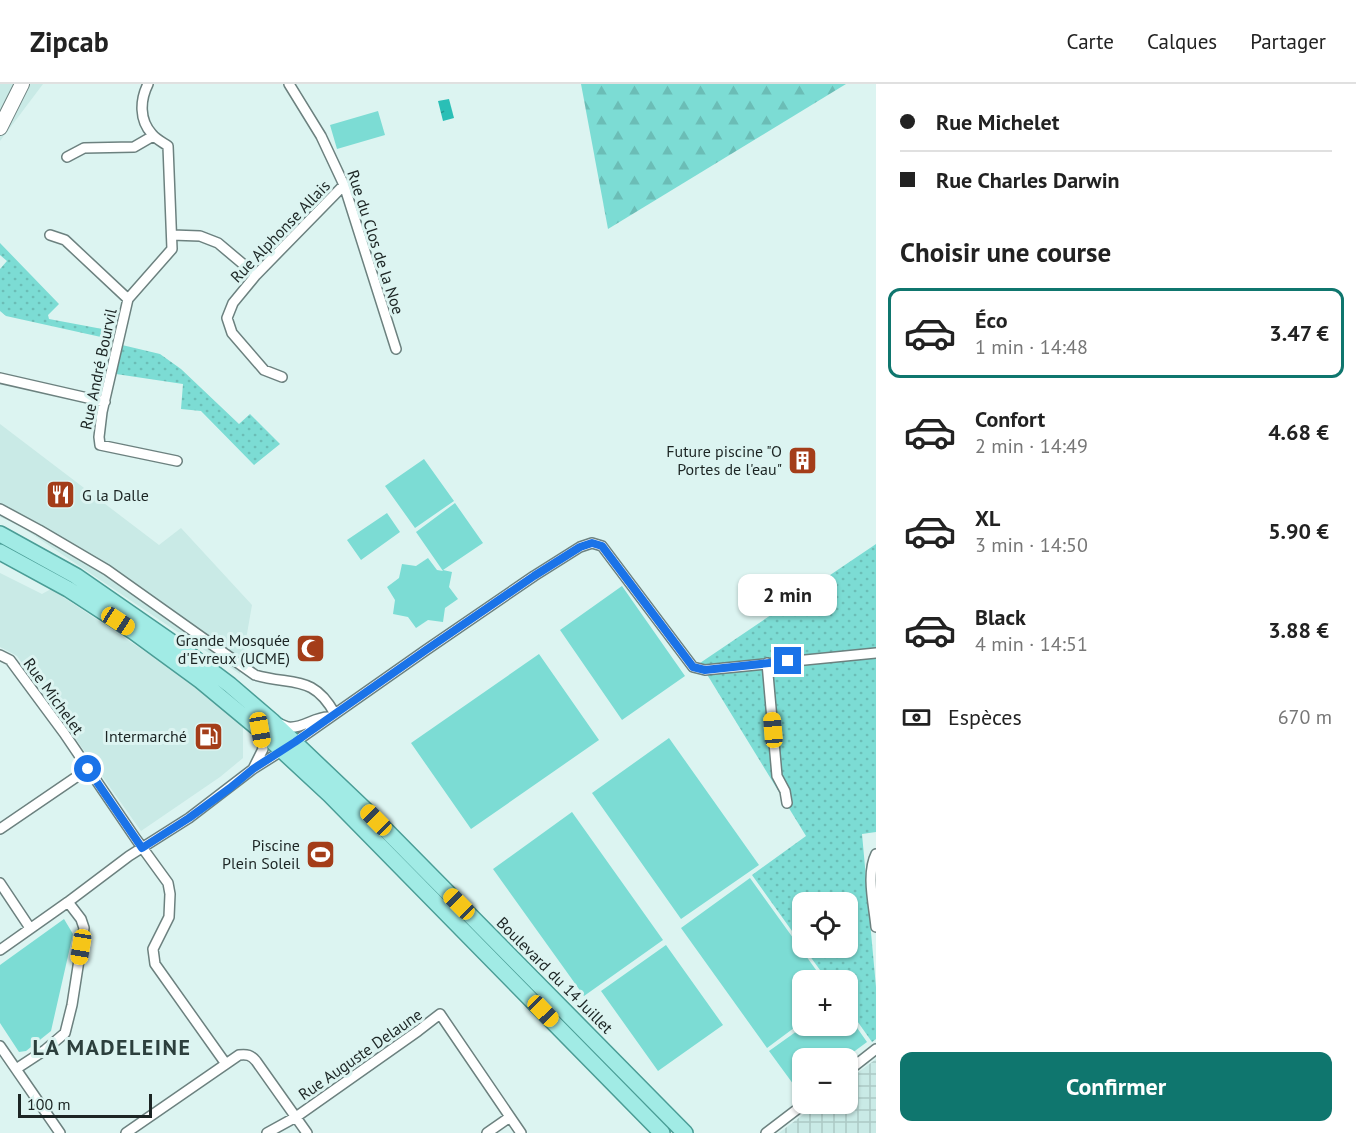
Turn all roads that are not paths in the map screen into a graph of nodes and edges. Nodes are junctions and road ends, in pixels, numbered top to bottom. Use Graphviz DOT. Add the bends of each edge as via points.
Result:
graph roads {
  1 [pos="13,84"];
  2 [pos="22,84"];
  3 [pos="148,84"];
  4 [pos="289,84"];
  5 [pos="0,114"];
  6 [pos="0,128"];
  7 [pos="153,136"];
  8 [pos="67,157"];
  9 [pos="344,185"];
  10 [pos="50,235"];
  11 [pos="172,236"];
  12 [pos="256,275"];
  13 [pos="128,299"];
  14 [pos="396,349"];
  15 [pos="282,377"];
  16 [pos="0,378"];
  17 [pos="105,402"];
  18 [pos="177,461"];
  19 [pos="0,509"];
  20 [pos="0,534"];
  21 [pos="0,552"];
  22 [pos="876,653"];
  23 [pos="0,655"];
  24 [pos="767,663"];
  25 [pos="333,716"];
  26 [pos="266,726"];
  27 [pos="290,751"];
  28 [pos="255,765"];
  29 [pos="88,769"];
  30 [pos="787,803"];
  31 [pos="0,829"];
  32 [pos="142,848"];
  33 [pos="876,854"];
  34 [pos="0,883"];
  35 [pos="68,902"];
  36 [pos="876,927"];
  37 [pos="30,928"];
  38 [pos="0,950"];
  39 [pos="0,1046"];
  40 [pos="876,1049"];
  41 [pos="858,1063"];
  42 [pos="226,1064"];
  43 [pos="16,1069"];
  44 [pos="792,1113"];
  45 [pos="296,1117"];
  46 [pos="510,1117"];
  47 [pos="60,1133"];
  48 [pos="126,1133"];
  49 [pos="267,1133"];
  50 [pos="307,1133"];
  51 [pos="487,1133"];
  52 [pos="521,1133"];
  53 [pos="662,1133"];
  54 [pos="685,1133"];
  55 [pos="766,1133"];
  1 -- 5 [label="main road"];
  2 -- 6 [label="main road"];
  3 -- 7 [label="street" via="142,114"];
  4 -- 9 [label="street, Rue du Clos de la Noe" via="321,136"];
  7 -- 8 [label="street" via="134,147 84,148"];
  7 -- 11 [label="street, Rue André Bourvil" via="168,146"];
  9 -- 12 [label="street, Rue Alphonse Allais"];
  9 -- 14 [label="street, Rue du Clos de la Noe"];
  10 -- 13 [label="street" via="66,240"];
  11 -- 12 [label="street" via="200,236 218,243"];
  11 -- 13 [label="street, Rue André Bourvil" via="172,249"];
  12 -- 15 [label="street, Rue Alphonse Allais" via="233,303 227,318 232,333 264,370"];
  13 -- 17 [label="street, Rue André Bourvil"];
  16 -- 17 [label="street"];
  17 -- 18 [label="street, Rue André Bourvil" via="99,445"];
  19 -- 25 [label="street" via="107,570 255,675 313,687 327,699"];
  20 -- 26 [label="main road, Boulevard du 14 Juillet" via="85,582 190,655 230,685"];
  21 -- 26 [label="main road, Boulevard du 14 Juillet" via="68,589 134,632"];
  22 -- 24 [label="street"];
  23 -- 29 [label="street, Rue Michelet" via="10,660"];
  24 -- 25 [label="street" via="705,670 693,667 602,546 592,543 534,576"];
  24 -- 30 [label="street" via="777,776"];
  25 -- 26 [label="street" via="288,727"];
  25 -- 27 [label="street"];
  26 -- 27 [label="main road, Boulevard du 14 Juillet"];
  26 -- 28 [label="street" via="263,749"];
  27 -- 28 [label="street"];
  27 -- 28 [label="street" via="275,762"];
  27 -- 53 [label="main road, Boulevard du 14 Juillet"];
  27 -- 54 [label="main road, Boulevard du 14 Juillet" via="376,820"];
  28 -- 32 [label="street" via="230,788"];
  29 -- 31 [label="street"];
  29 -- 32 [label="street, Rue Michelet"];
  32 -- 35 [label="street"];
  32 -- 42 [label="street, Rue Michelet" via="168,883 170,894 169,917 153,949 155,964"];
  33 -- 36 [label="street" via="871,873"];
  34 -- 37 [label="street"];
  35 -- 37 [label="street"];
  35 -- 43 [label="street" via="84,928 66,1033"];
  37 -- 38 [label="street"];
  39 -- 43 [label="street"];
  40 -- 41 [label="street"];
  42 -- 45 [label="street" via="239,1055 252,1057"];
  42 -- 48 [label="street"];
  43 -- 47 [label="street"];
  44 -- 55 [label="street"];
  45 -- 46 [label="street, Rue Auguste Delaune" via="440,1014"];
  45 -- 49 [label="street"];
  45 -- 50 [label="street"];
  46 -- 51 [label="street"];
  46 -- 52 [label="street, Rue Auguste Delaune"];
}
